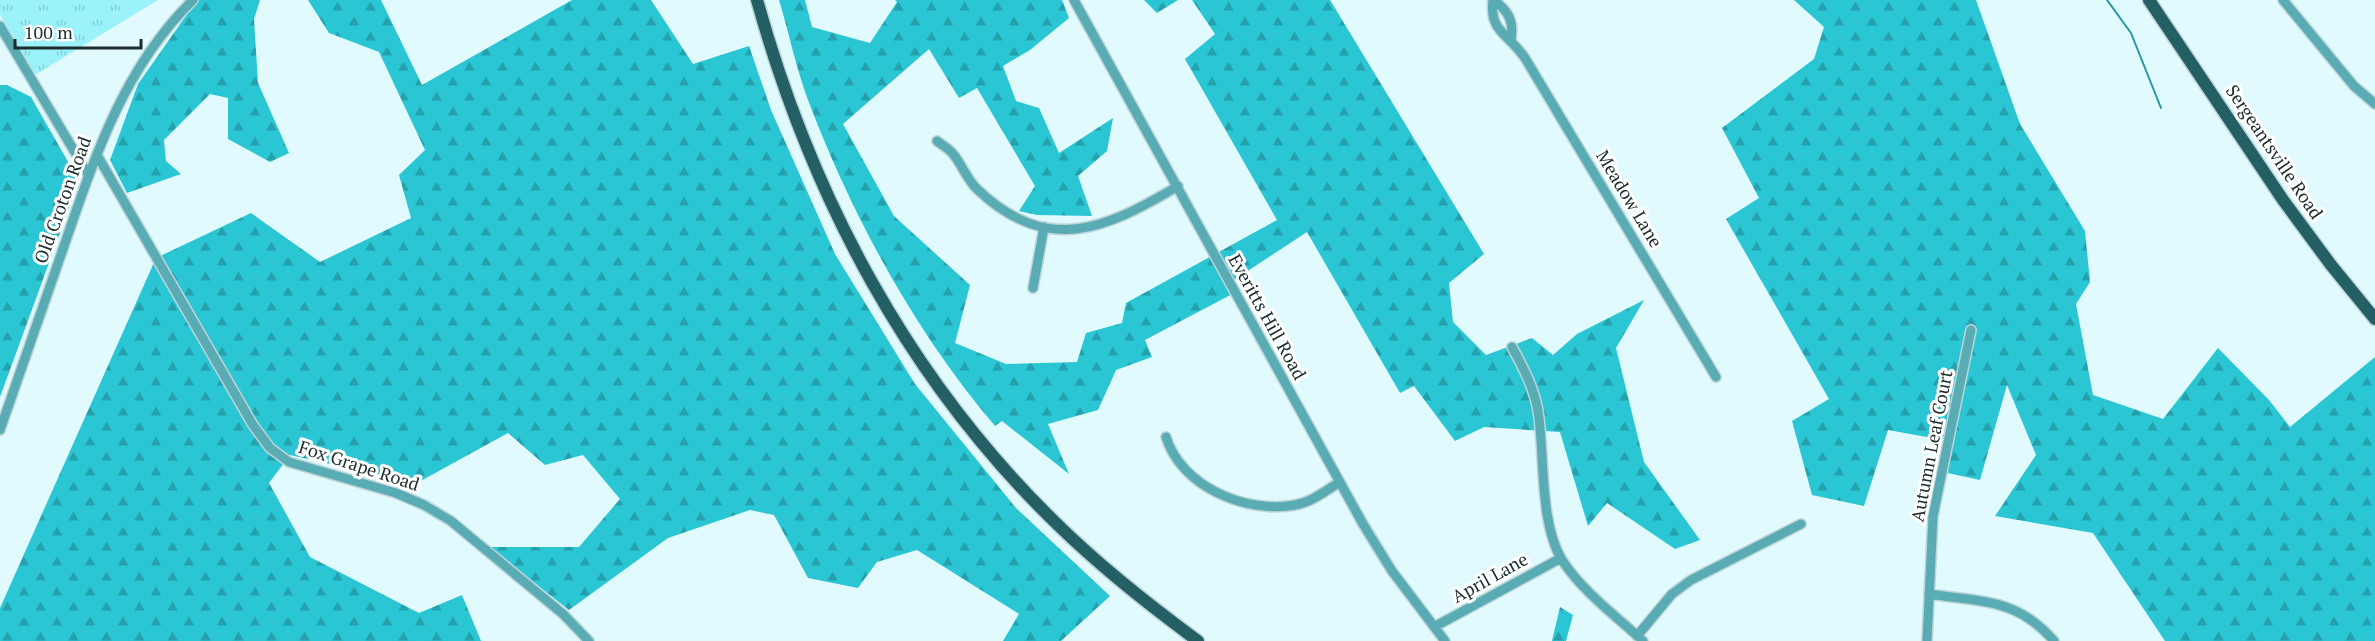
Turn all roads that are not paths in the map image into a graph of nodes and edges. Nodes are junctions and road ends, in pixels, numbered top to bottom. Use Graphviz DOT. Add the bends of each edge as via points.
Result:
graph roads {
  1 [pos="193,0"];
  2 [pos="757,0"];
  3 [pos="1074,0"];
  4 [pos="1493,0"];
  5 [pos="2149,0"];
  6 [pos="2283,0"];
  7 [pos="0,26"];
  8 [pos="1511,40"];
  9 [pos="2375,104"];
  10 [pos="937,141"];
  11 [pos="97,155"];
  12 [pos="88,176"];
  13 [pos="1178,186"];
  14 [pos="1044,227"];
  15 [pos="1033,288"];
  16 [pos="2375,319"];
  17 [pos="1971,330"];
  18 [pos="1512,347"];
  19 [pos="1716,377"];
  20 [pos="0,430"];
  21 [pos="1166,437"];
  22 [pos="1340,482"];
  23 [pos="1801,524"];
  24 [pos="1561,558"];
  25 [pos="1929,594"];
  26 [pos="1434,627"];
  27 [pos="1640,638"];
  28 [pos="589,641"];
  29 [pos="1198,641"];
  30 [pos="1445,641"];
  31 [pos="1927,641"];
  32 [pos="2054,641"];
  1 -- 11 [label="street, Old Croton Road" via="142,61"];
  2 -- 29 [label="main road" via="787,99 830,203 880,299 920,361 977,436 1057,525 1131,590"];
  3 -- 13 [label="street, Everitts Hill Road"];
  4 -- 8 [label="street, Meadow Lane" via="1493,21"];
  4 -- 8 [label="street, Meadow Lane" via="1512,19"];
  5 -- 16 [label="main road, Sergeantsville Road" via="2283,200"];
  6 -- 9 [label="street" via="2354,86"];
  7 -- 12 [label="street"];
  8 -- 19 [label="street, Meadow Lane"];
  10 -- 14 [label="street" via="953,153 968,180 988,199 1024,221"];
  11 -- 12 [label="street, Old Croton Road"];
  11 -- 28 [label="street, Fox Grape Road" via="270,448 300,466 386,490 438,513 543,597"];
  12 -- 20 [label="street, Old Croton Road"];
  13 -- 14 [label="street" via="1130,214 1092,228"];
  13 -- 22 [label="street, Everitts Hill Road"];
  14 -- 15 [label="street"];
  17 -- 25 [label="street, Autumn Leaf Court" via="1933,516"];
  18 -- 24 [label="street" via="1530,382 1538,410 1549,521"];
  21 -- 22 [label="street" via="1171,453 1196,479 1220,494 1249,504 1296,505"];
  22 -- 26 [label="street, Everitts Hill Road" via="1392,571"];
  23 -- 27 [label="street" via="1691,580 1672,594"];
  24 -- 26 [label="street, April Lane"];
  24 -- 27 [label="street" via="1578,581"];
  25 -- 31 [label="street, Autumn Leaf Court"];
  25 -- 32 [label="street" via="2007,605 2037,622"];
  26 -- 30 [label="street, Everitts Hill Road"];
}
